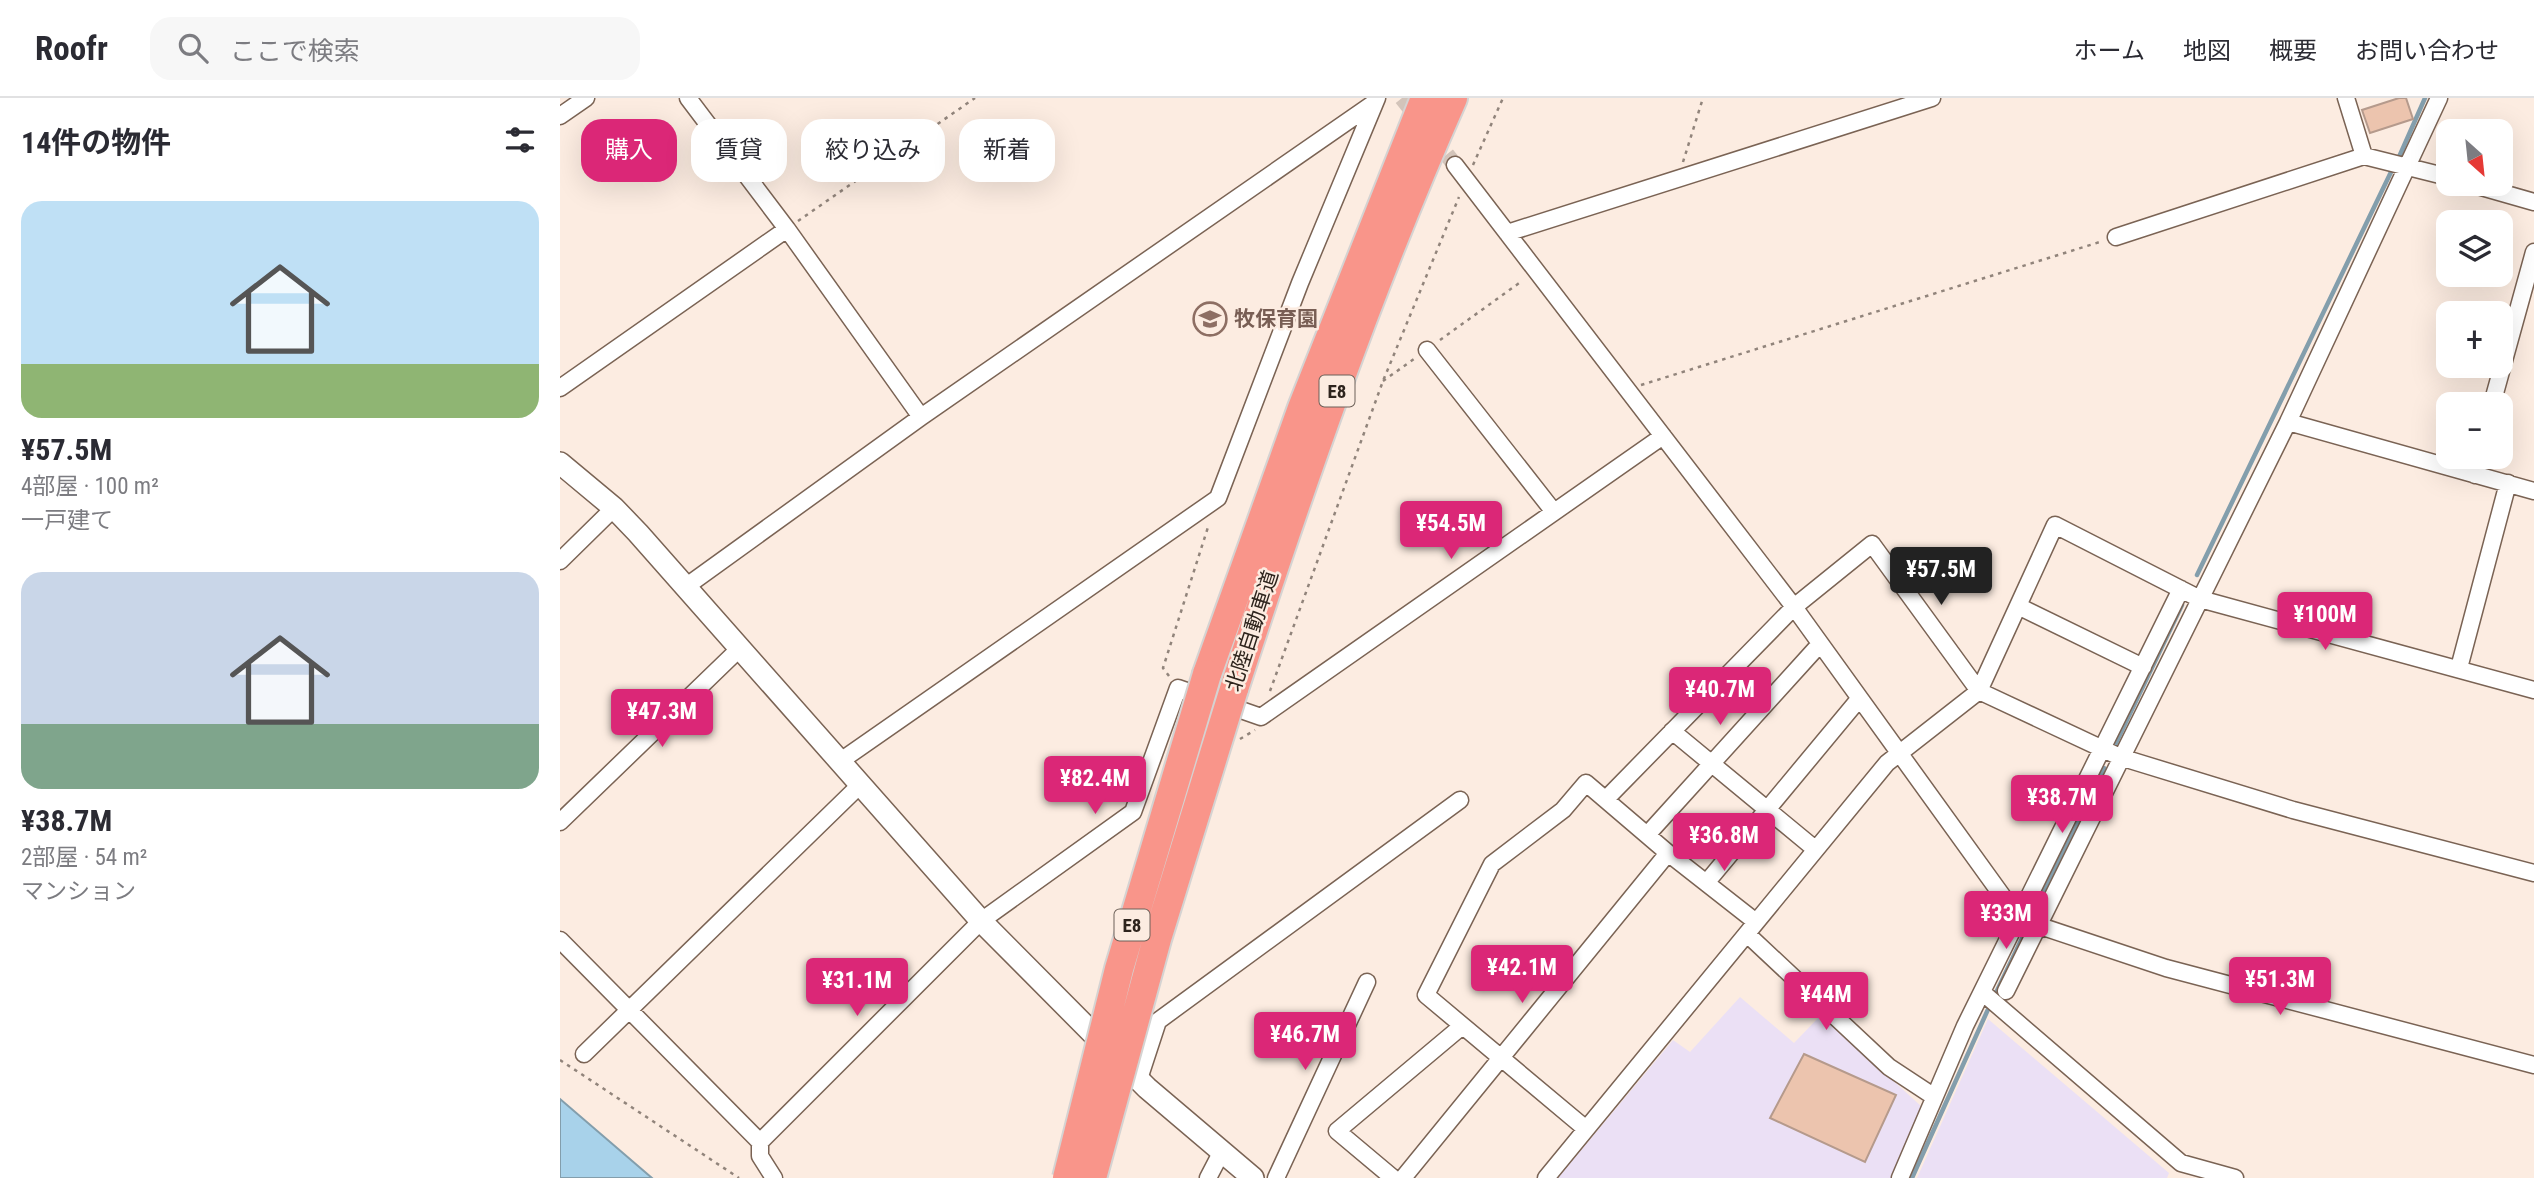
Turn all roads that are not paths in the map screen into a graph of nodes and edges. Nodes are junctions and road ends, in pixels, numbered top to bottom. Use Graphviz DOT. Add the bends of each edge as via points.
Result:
graph roads {
  1 [pos="586,98"];
  2 [pos="688,98"];
  3 [pos="1425,98"];
  4 [pos="1453,98"];
  5 [pos="1932,98"];
  6 [pos="2346,98"];
  7 [pos="2439,98"];
  8 [pos="1375,100"];
  9 [pos="560,116"];
  10 [pos="2364,156"];
  11 [pos="1455,165"];
  12 [pos="2409,166"];
  13 [pos="2436,174"];
  14 [pos="2513,196"];
  15 [pos="2534,202"];
  16 [pos="787,229"];
  17 [pos="1507,233"];
  18 [pos="2116,237"];
  19 [pos="2534,252"];
  20 [pos="1427,350"];
  21 [pos="560,388"];
  22 [pos="2495,392"];
  23 [pos="921,417"];
  24 [pos="2288,422"];
  25 [pos="1663,436"];
  26 [pos="560,463"];
  27 [pos="2476,469"];
  28 [pos="2475,475"];
  29 [pos="2508,484"];
  30 [pos="2534,491"];
  31 [pos="614,508"];
  32 [pos="1554,512"];
  33 [pos="560,561"];
  34 [pos="684,588"];
  35 [pos="2181,589"];
  36 [pos="2200,599"];
  37 [pos="2018,606"];
  38 [pos="1794,607"];
  39 [pos="1821,645"];
  40 [pos="738,650"];
  41 [pos="2143,667"];
  42 [pos="2459,668"];
  43 [pos="2534,690"];
  44 [pos="1979,691"];
  45 [pos="1859,699"];
  46 [pos="1671,731"];
  47 [pos="2102,750"];
  48 [pos="1898,754"];
  49 [pos="2120,757"];
  50 [pos="839,762"];
  51 [pos="1712,764"];
  52 [pos="860,785"];
  53 [pos="1606,799"];
  54 [pos="1461,800"];
  55 [pos="1766,809"];
  56 [pos="560,822"];
  57 [pos="1647,835"];
  58 [pos="1815,849"];
  59 [pos="1668,853"];
  60 [pos="2534,873"];
  61 [pos="1707,882"];
  62 [pos="2019,919"];
  63 [pos="981,921"];
  64 [pos="1752,928"];
  65 [pos="2038,928"];
  66 [pos="560,940"];
  67 [pos="1367,982"];
  68 [pos="1982,992"];
  69 [pos="2002,998"];
  70 [pos="629,1012"];
  71 [pos="1461,1027"];
  72 [pos="584,1054"];
  73 [pos="1502,1060"];
  74 [pos="2534,1065"];
  75 [pos="1139,1079"];
  76 [pos="1933,1096"];
  77 [pos="1586,1129"];
  78 [pos="760,1142"];
  79 [pos="1221,1153"];
  80 [pos="2178,1171"];
  81 [pos="774,1178"];
  82 [pos="1067,1178"];
  83 [pos="1092,1178"];
  84 [pos="1208,1178"];
  85 [pos="1253,1178"];
  86 [pos="1276,1178"];
  87 [pos="1393,1178"];
  88 [pos="1403,1178"];
  89 [pos="1546,1178"];
  90 [pos="1900,1178"];
  91 [pos="2235,1178"];
  1 -- 9 [label="street"];
  2 -- 16 [label="street"];
  3 -- 82 [label="highway, 北陸自動車道 / E8, bridge" via="1302,408 1207,674 1119,969"];
  4 -- 83 [label="highway, 北陸自動車道 / E8, bridge" via="1420,172 1276,557 1157,939"];
  5 -- 17 [label="street"];
  6 -- 10 [label="street"];
  7 -- 12 [label="street"];
  8 -- 23 [label="street"];
  8 -- 50 [label="street" via="1218,498"];
  10 -- 12 [label="street"];
  10 -- 18 [label="street"];
  11 -- 17 [label="street"];
  12 -- 13 [label="street"];
  12 -- 24 [label="street"];
  14 -- 15 [label="street"];
  16 -- 21 [label="street"];
  16 -- 23 [label="street"];
  17 -- 25 [label="street"];
  19 -- 22 [label="street"];
  20 -- 32 [label="street"];
  23 -- 34 [label="street"];
  24 -- 28 [label="street"];
  24 -- 36 [label="street"];
  25 -- 32 [label="street"];
  25 -- 38 [label="street"];
  26 -- 31 [label="street"];
  27 -- 28 [label="street"];
  28 -- 29 [label="street"];
  29 -- 30 [label="street"];
  29 -- 42 [label="street"];
  31 -- 33 [label="street"];
  31 -- 34 [label="street"];
  32 -- 63 [label="street" via="1263,720 1178,688 1133,812"];
  34 -- 40 [label="street"];
  35 -- 36 [label="street"];
  35 -- 37 [label="street" via="2055,525"];
  35 -- 41 [label="street"];
  36 -- 42 [label="street"];
  36 -- 49 [label="street"];
  37 -- 41 [label="street"];
  37 -- 44 [label="street"];
  38 -- 39 [label="street"];
  38 -- 44 [label="street" via="1872,544"];
  38 -- 46 [label="street"];
  39 -- 45 [label="street"];
  39 -- 51 [label="street"];
  40 -- 50 [label="street"];
  40 -- 56 [label="street"];
  41 -- 47 [label="street"];
  42 -- 43 [label="street"];
  44 -- 47 [label="street"];
  44 -- 48 [label="street"];
  45 -- 48 [label="street"];
  45 -- 55 [label="street"];
  46 -- 51 [label="street"];
  46 -- 53 [label="street"];
  47 -- 49 [label="street"];
  47 -- 62 [label="street"];
  48 -- 58 [label="street"];
  48 -- 62 [label="street"];
  49 -- 60 [label="street" via="2293,810"];
  49 -- 65 [label="street"];
  50 -- 52 [label="street"];
  51 -- 55 [label="street"];
  51 -- 57 [label="street"];
  52 -- 63 [label="street"];
  52 -- 70 [label="street"];
  53 -- 57 [label="street"];
  53 -- 71 [label="street" via="1586,783 1563,810 1492,864 1426,995"];
  54 -- 75 [label="street" via="1158,1021"];
  55 -- 58 [label="street"];
  55 -- 61 [label="street"];
  57 -- 59 [label="street"];
  58 -- 64 [label="street"];
  59 -- 61 [label="street"];
  59 -- 73 [label="street"];
  61 -- 64 [label="street"];
  62 -- 65 [label="street"];
  62 -- 68 [label="street"];
  63 -- 75 [label="street"];
  63 -- 78 [label="street"];
  64 -- 76 [label="street" via="1889,1066"];
  64 -- 77 [label="street"];
  65 -- 69 [label="street"];
  65 -- 74 [label="street" via="2166,968"];
  66 -- 70 [label="street"];
  67 -- 86 [label="street"];
  68 -- 69 [label="street"];
  68 -- 76 [label="street"];
  69 -- 80 [label="street"];
  70 -- 72 [label="street"];
  70 -- 78 [label="street"];
  71 -- 73 [label="street"];
  71 -- 87 [label="street" via="1337,1131"];
  73 -- 77 [label="street"];
  73 -- 88 [label="street"];
  75 -- 79 [label="street"];
  76 -- 90 [label="street"];
  77 -- 89 [label="street"];
  78 -- 81 [label="street" via="760,1156"];
  79 -- 84 [label="street"];
  79 -- 85 [label="street"];
  80 -- 91 [label="street"];
}
